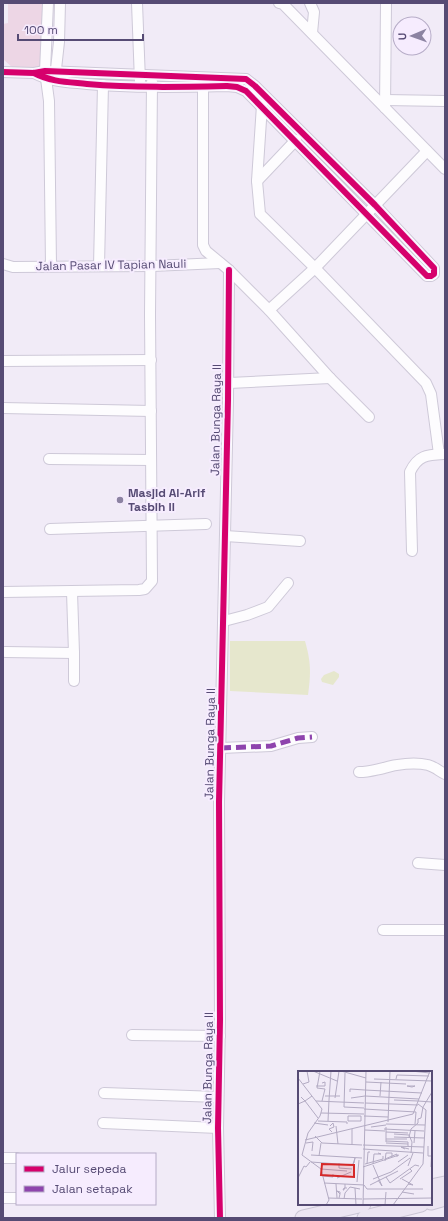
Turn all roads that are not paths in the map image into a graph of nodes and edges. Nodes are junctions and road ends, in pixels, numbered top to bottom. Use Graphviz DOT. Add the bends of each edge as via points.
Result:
graph roads {
  1 [pos="48,3"];
  2 [pos="60,3"];
  3 [pos="137,3"];
  4 [pos="283,3"];
  5 [pos="310,3"];
  6 [pos="386,3"];
  7 [pos="312,33"];
  8 [pos="47,42"];
  9 [pos="59,42"];
  10 [pos="3,72"];
  11 [pos="139,74"];
  12 [pos="152,75"];
  13 [pos="50,76"];
  14 [pos="103,85"];
  15 [pos="140,87"];
  16 [pos="203,87"];
  17 [pos="152,88"];
  18 [pos="445,101"];
  19 [pos="385,104"];
  20 [pos="262,105"];
  21 [pos="296,140"];
  22 [pos="427,151"];
  23 [pos="445,169"];
  24 [pos="257,181"];
  25 [pos="375,205"];
  26 [pos="367,214"];
  27 [pos="220,263"];
  28 [pos="3,264"];
  29 [pos="51,266"];
  30 [pos="99,266"];
  31 [pos="152,266"];
  32 [pos="315,268"];
  33 [pos="229,270"];
  34 [pos="269,310"];
  35 [pos="151,360"];
  36 [pos="3,361"];
  37 [pos="330,378"];
  38 [pos="229,383"];
  39 [pos="3,408"];
  40 [pos="151,411"];
  41 [pos="369,417"];
  42 [pos="442,454"];
  43 [pos="49,459"];
  44 [pos="151,460"];
  45 [pos="206,524"];
  46 [pos="150,525"];
  47 [pos="50,529"];
  48 [pos="224,536"];
  49 [pos="300,541"];
  50 [pos="412,551"];
  51 [pos="288,583"];
  52 [pos="3,592"];
  53 [pos="72,592"];
  54 [pos="224,621"];
  55 [pos="5,652"];
  56 [pos="74,653"];
  57 [pos="74,681"];
  58 [pos="312,737"];
  59 [pos="221,748"];
  60 [pos="359,772"];
  61 [pos="445,774"];
  62 [pos="418,863"];
  63 [pos="445,865"];
  64 [pos="383,930"];
  65 [pos="445,930"];
  66 [pos="132,1035"];
  67 [pos="220,1036"];
  68 [pos="104,1093"];
  69 [pos="218,1097"];
  70 [pos="103,1123"];
  71 [pos="218,1128"];
  72 [pos="3,1158"];
  73 [pos="16,1158"];
  74 [pos="445,1184"];
  75 [pos="432,1187"];
  76 [pos="3,1198"];
  77 [pos="16,1198"];
  78 [pos="445,1198"];
  79 [pos="432,1202"];
  80 [pos="359,1205"];
  81 [pos="413,1205"];
  82 [pos="389,1208"];
  83 [pos="220,1218"];
  84 [pos="303,1218"];
  85 [pos="364,1218"];
  1 -- 8 [label="street"];
  2 -- 9 [label="street"];
  3 -- 11 [label="street"];
  4 -- 7 [label="street"];
  5 -- 7 [label="street" via="314,12"];
  6 -- 19 [label="street"];
  7 -- 19 [label="street"];
  8 -- 9 [label="street"];
  8 -- 13 [label="street"];
  9 -- 13 [label="street"];
  10 -- 13 [label="street"];
  11 -- 12 [label="street"];
  11 -- 13 [label="street"];
  11 -- 15 [label="street"];
  12 -- 17 [label="street"];
  12 -- 25 [label="street" via="246,79"];
  13 -- 14 [label="street"];
  13 -- 29 [label="street"];
  14 -- 15 [label="street"];
  14 -- 30 [label="street"];
  15 -- 17 [label="street"];
  16 -- 17 [label="street"];
  16 -- 20 [label="street" via="238,87"];
  16 -- 27 [label="street" via="201,236 206,251"];
  17 -- 31 [label="street"];
  18 -- 19 [label="street"];
  19 -- 22 [label="street"];
  20 -- 21 [label="street"];
  20 -- 24 [label="street"];
  21 -- 24 [label="street"];
  21 -- 26 [label="street"];
  22 -- 23 [label="street"];
  22 -- 25 [label="street"];
  24 -- 32 [label="street" via="260,214"];
  25 -- 26 [label="street"];
  25 -- 26 [label="street" via="434,268 434,274 427,276"];
  26 -- 32 [label="street"];
  27 -- 31 [label="street, Jalan Pasar IV Tapian Nauli"];
  27 -- 33 [label="street"];
  28 -- 29 [label="street, Jalan Pasar IV Tapian Nauli" via="13,267"];
  29 -- 30 [label="street, Jalan Pasar IV Tapian Nauli"];
  30 -- 31 [label="street, Jalan Pasar IV Tapian Nauli"];
  31 -- 35 [label="street"];
  32 -- 34 [label="street"];
  32 -- 42 [label="street" via="429,388"];
  33 -- 34 [label="street"];
  33 -- 38 [label="street, Jalan Bunga Raya II"];
  34 -- 37 [label="street"];
  35 -- 36 [label="street"];
  35 -- 40 [label="street"];
  37 -- 38 [label="street"];
  37 -- 41 [label="street"];
  38 -- 48 [label="street, Jalan Bunga Raya II"];
  39 -- 40 [label="street"];
  40 -- 44 [label="street"];
  42 -- 50 [label="street" via="422,457 415,462 410,472"];
  43 -- 44 [label="street"];
  44 -- 46 [label="street"];
  45 -- 46 [label="street"];
  46 -- 47 [label="street"];
  46 -- 53 [label="street" via="152,581 145,588"];
  48 -- 49 [label="street"];
  48 -- 54 [label="street, Jalan Bunga Raya II"];
  51 -- 54 [label="street" via="268,607"];
  52 -- 53 [label="street"];
  53 -- 56 [label="street"];
  54 -- 59 [label="street, Jalan Bunga Raya II"];
  55 -- 56 [label="street"];
  56 -- 57 [label="street"];
  58 -- 59 [label="street" via="298,738 271,746"];
  59 -- 67 [label="street, Jalan Bunga Raya II"];
  60 -- 61 [label="street" via="417,764 433,767"];
  62 -- 63 [label="street"];
  64 -- 65 [label="street"];
  66 -- 67 [label="street"];
  67 -- 69 [label="street, Jalan Bunga Raya II"];
  68 -- 69 [label="street"];
  69 -- 71 [label="street, Jalan Bunga Raya II"];
  70 -- 71 [label="street"];
  71 -- 83 [label="street, Jalan Bunga Raya II"];
  72 -- 73 [label="street"];
  74 -- 75 [label="main road"];
  76 -- 77 [label="street"];
  78 -- 79 [label="main road"];
  80 -- 84 [label="main road"];
  81 -- 82 [label="main road"];
  82 -- 85 [label="main road"];
}
